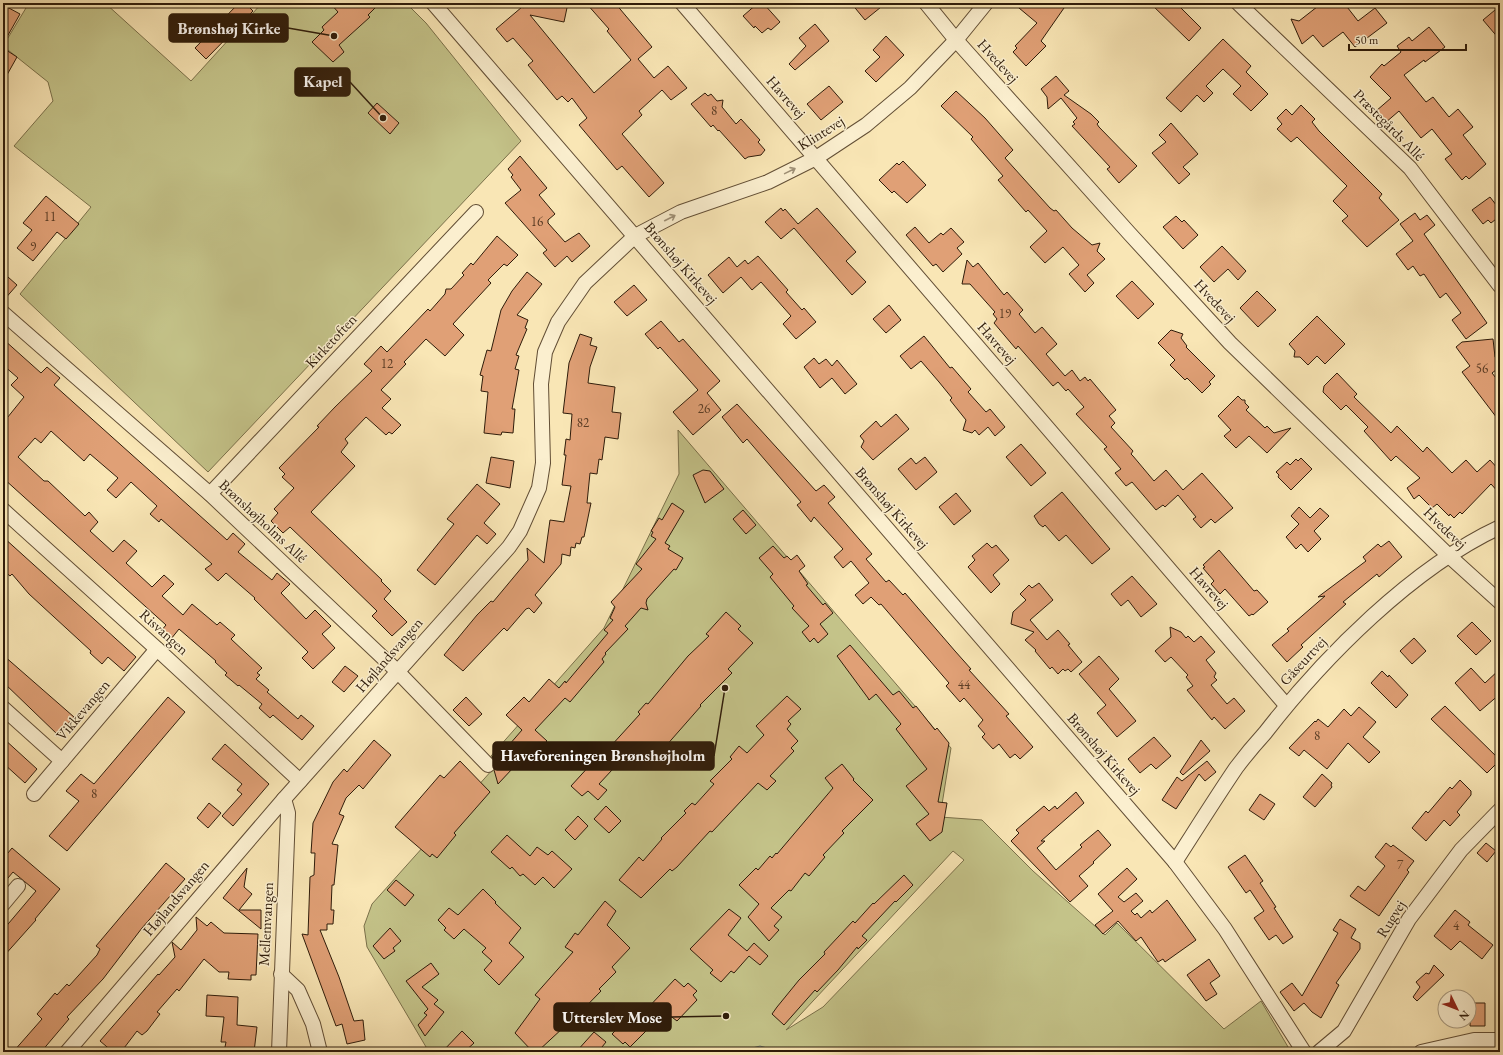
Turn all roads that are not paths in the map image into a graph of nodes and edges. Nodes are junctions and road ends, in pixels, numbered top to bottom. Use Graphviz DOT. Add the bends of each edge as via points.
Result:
graph roads {
  1 [pos="433,3"];
  2 [pos="682,3"];
  3 [pos="926,3"];
  4 [pos="986,3"];
  5 [pos="1238,3"];
  6 [pos="956,40"];
  7 [pos="816,158"];
  8 [pos="476,212"];
  9 [pos="635,236"];
  10 [pos="1500,286"];
  11 [pos="3,313"];
  12 [pos="210,494"];
  13 [pos="3,510"];
  14 [pos="1500,527"];
  15 [pos="1448,555"];
  16 [pos="1500,602"];
  17 [pos="157,649"];
  18 [pos="397,671"];
  19 [pos="1286,705"];
  20 [pos="3,708"];
  21 [pos="62,761"];
  22 [pos="488,766"];
  23 [pos="300,781"];
  24 [pos="34,794"];
  25 [pos="284,799"];
  26 [pos="1500,810"];
  27 [pos="1175,862"];
  28 [pos="18,886"];
  29 [pos="3,904"];
  30 [pos="281,974"];
  31 [pos="1500,1040"];
  32 [pos="67,1052"];
  33 [pos="279,1052"];
  34 [pos="320,1052"];
  35 [pos="1304,1052"];
  36 [pos="1319,1052"];
  37 [pos="1421,1052"];
  1 -- 9 [label="street, Brønshøj Kirkevej"];
  2 -- 7 [label="street, Havrevej"];
  3 -- 6 [label="street, Hvedevej"];
  4 -- 6 [label="street, Klintevej"];
  5 -- 10 [label="street, Præstegårds Allé" via="1410,168"];
  6 -- 7 [label="street, Klintevej" via="910,88 866,125"];
  6 -- 15 [label="street, Hvedevej" via="1230,343"];
  9 -- 7 [label="street, Klintevej, one-way" via="681,212 768,182"];
  7 -- 19 [label="street, Havrevej"];
  8 -- 12 [label="street, Kirketoften"];
  9 -- 18 [label="street, Højlandsvangen" via="585,283 558,322 549,340 541,384 544,463 539,488 520,531 509,547"];
  9 -- 27 [label="street, Brønshøj Kirkevej"];
  11 -- 12 [label="street, Brønshøjholms Allé"];
  12 -- 18 [label="street, Brønshøjholms Allé"];
  13 -- 17 [label="street, Risvangen"];
  14 -- 15 [label="street, Gåseurtvej"];
  15 -- 16 [label="street, Hvedevej"];
  15 -- 19 [label="street, Gåseurtvej" via="1343,643"];
  17 -- 21 [label="street, Vikkevangen"];
  17 -- 23 [label="street, Risvangen"];
  18 -- 22 [label="street, Brønshøjholms Allé"];
  18 -- 23 [label="street, Højlandsvangen"];
  19 -- 27 [label="street, Gåseurtvej" via="1237,768"];
  20 -- 21 [label="street"];
  21 -- 24 [label="street, Vikkevangen"];
  23 -- 25 [label="street, Højlandsvangen"];
  25 -- 30 [label="street, Mellemvangen" via="288,813"];
  25 -- 32 [label="street, Højlandsvangen"];
  26 -- 36 [label="street, Rugvej" via="1462,850 1409,919 1344,1031"];
  27 -- 35 [label="street, Brønshøj Kirkevej" via="1225,929"];
  28 -- 29 [label="street"];
  30 -- 33 [label="street, Mellemvangen"];
  30 -- 34 [label="street" via="298,990 313,1024"];
  31 -- 37 [label="street" via="1474,1040"];
}
